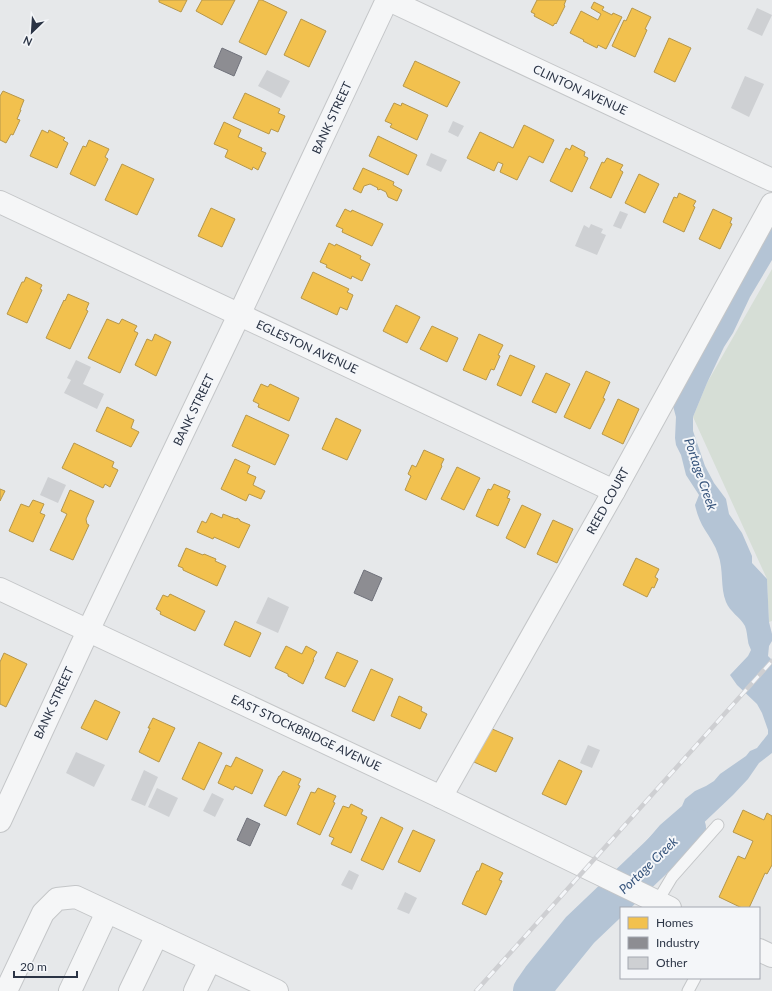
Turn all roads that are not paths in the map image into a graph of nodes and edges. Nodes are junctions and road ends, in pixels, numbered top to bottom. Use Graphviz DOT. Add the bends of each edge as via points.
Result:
graph roads {
  1 [pos="388,0"];
  2 [pos="772,180"];
  3 [pos="0,202"];
  4 [pos="772,204"];
  5 [pos="239,315"];
  6 [pos="614,491"];
  7 [pos="0,589"];
  8 [pos="88,631"];
  9 [pos="441,797"];
  10 [pos="0,821"];
  11 [pos="718,825"];
  12 [pos="663,905"];
  13 [pos="107,912"];
  14 [pos="157,935"];
  15 [pos="760,950"];
  16 [pos="772,956"];
  17 [pos="210,960"];
  18 [pos="694,979"];
  19 [pos="267,989"];
  20 [pos="6,991"];
  21 [pos="70,991"];
  22 [pos="130,991"];
  23 [pos="195,991"];
  24 [pos="688,991"];
  1 -- 2 [label="street, CLINTON AVENUE"];
  1 -- 5 [label="street, BANK STREET"];
  3 -- 5 [label="street, EGLESTON AVENUE"];
  4 -- 6 [label="street, REED COURT"];
  5 -- 6 [label="street, EGLESTON AVENUE"];
  5 -- 8 [label="street, BANK STREET"];
  6 -- 9 [label="street, REED COURT"];
  7 -- 8 [label="street, EAST STOCKBRIDGE AVENUE"];
  8 -- 9 [label="street, EAST STOCKBRIDGE AVENUE"];
  8 -- 10 [label="street, BANK STREET"];
  9 -- 12 [label="street, EAST STOCKBRIDGE AVENUE"];
  11 -- 12 [label="lane" via="672,876"];
  13 -- 14 [label="street"];
  13 -- 20 [label="street" via="76,897 57,898 43,913"];
  13 -- 21 [label="street"];
  14 -- 17 [label="street"];
  14 -- 22 [label="street"];
  15 -- 16 [label="street"];
  17 -- 19 [label="street"];
  17 -- 23 [label="street"];
  18 -- 24 [label="lane"];
}
